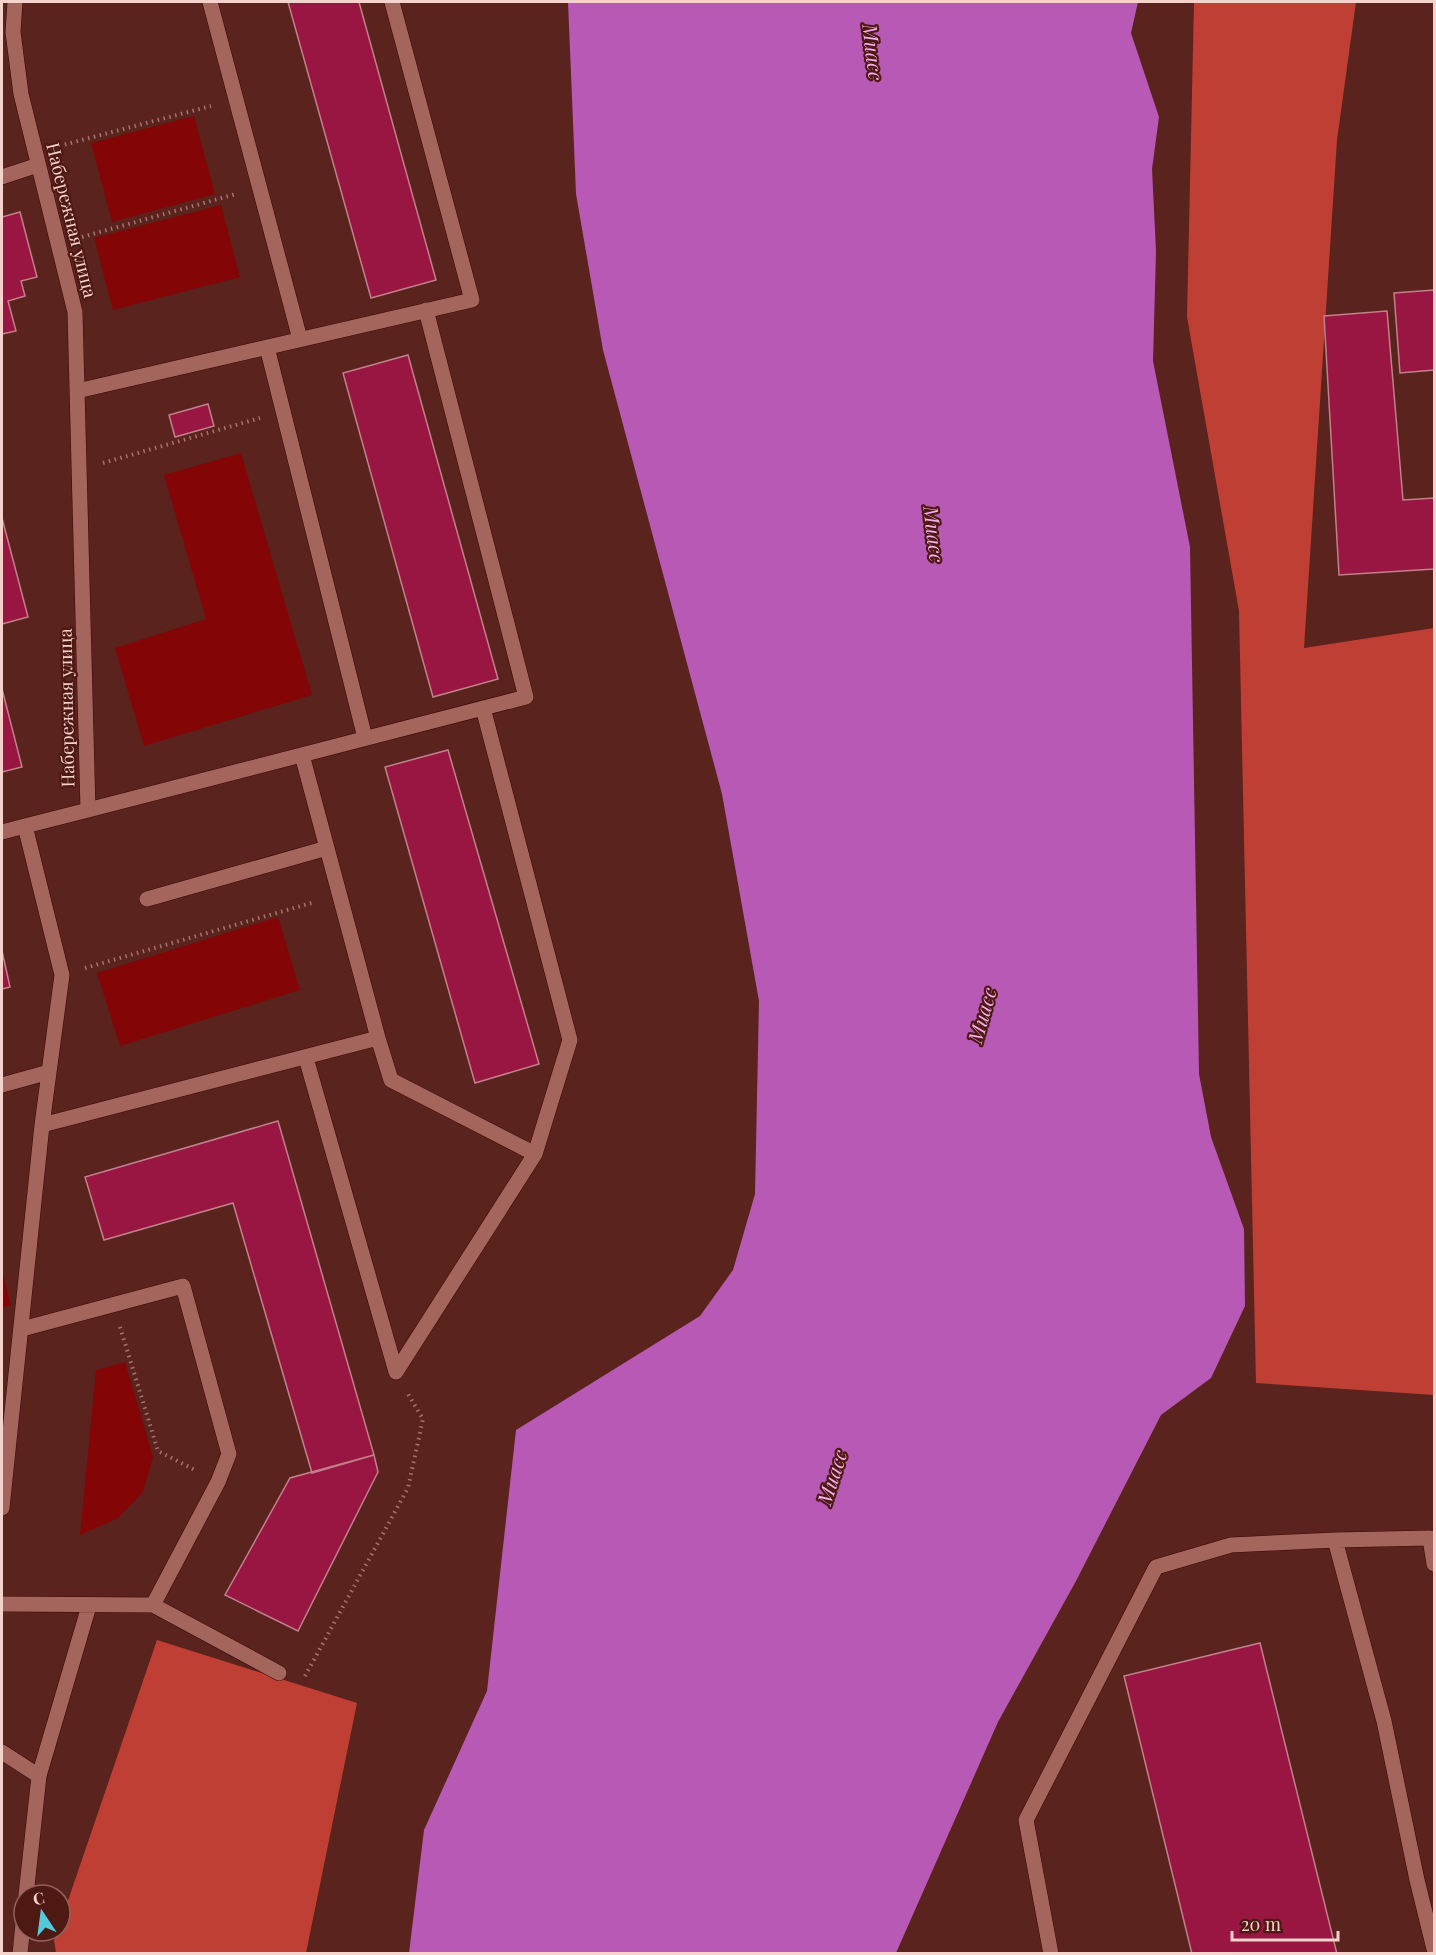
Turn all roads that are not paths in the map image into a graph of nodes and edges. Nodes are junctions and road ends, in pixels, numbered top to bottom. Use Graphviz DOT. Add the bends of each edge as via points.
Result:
graph roads {
  1 [pos="15,2"];
  2 [pos="210,2"];
  3 [pos="392,2"];
  4 [pos="37,159"];
  5 [pos="2,177"];
  6 [pos="426,310"];
  7 [pos="300,339"];
  8 [pos="267,347"];
  9 [pos="77,391"];
  10 [pos="483,708"];
  11 [pos="365,738"];
  12 [pos="302,755"];
  13 [pos="88,810"];
  14 [pos="24,826"];
  15 [pos="2,832"];
  16 [pos="327,848"];
  17 [pos="147,899"];
  18 [pos="378,1038"];
  19 [pos="306,1058"];
  20 [pos="49,1072"];
  21 [pos="2,1085"];
  22 [pos="42,1125"];
  23 [pos="535,1154"];
  24 [pos="22,1329"];
  25 [pos="2,1508"];
  26 [pos="1335,1540"];
  27 [pos="1434,1564"];
  28 [pos="2,1604"];
  29 [pos="153,1605"];
  30 [pos="89,1606"];
  31 [pos="279,1673"];
  32 [pos="2,1752"];
  33 [pos="39,1776"];
  34 [pos="27,1883"];
  35 [pos="1434,1949"];
  36 [pos="1050,1953"];
  1 -- 4 [label="street, Набережная улица" via="13,32 21,94"];
  2 -- 7 [label="street"];
  3 -- 6 [label="street" via="472,300"];
  4 -- 5 [label="street"];
  4 -- 9 [label="street, Набережная улица" via="75,312"];
  6 -- 7 [label="street"];
  6 -- 10 [label="street" via="526,697"];
  7 -- 8 [label="street"];
  8 -- 9 [label="street"];
  8 -- 11 [label="street"];
  9 -- 13 [label="street, Набережная улица"];
  10 -- 11 [label="street"];
  10 -- 23 [label="street" via="570,1040"];
  11 -- 12 [label="street"];
  12 -- 13 [label="street"];
  12 -- 16 [label="street"];
  13 -- 14 [label="street, Набережная улица"];
  14 -- 15 [label="street, Набережная улица"];
  14 -- 20 [label="street" via="62,975"];
  16 -- 17 [label="street"];
  16 -- 18 [label="street"];
  18 -- 19 [label="street"];
  18 -- 23 [label="street" via="391,1080"];
  19 -- 22 [label="street"];
  19 -- 23 [label="street" via="396,1372"];
  20 -- 21 [label="street"];
  20 -- 22 [label="street"];
  22 -- 24 [label="street"];
  24 -- 25 [label="street"];
  24 -- 29 [label="street" via="183,1286 229,1454"];
  26 -- 27 [label="street" via="1430,1538"];
  26 -- 35 [label="street" via="1384,1721"];
  26 -- 36 [label="street" via="1231,1545 1156,1567 1026,1820"];
  28 -- 30 [label="street"];
  29 -- 30 [label="street"];
  29 -- 31 [label="street"];
  30 -- 33 [label="street"];
  32 -- 33 [label="street"];
  33 -- 34 [label="street"];
}
